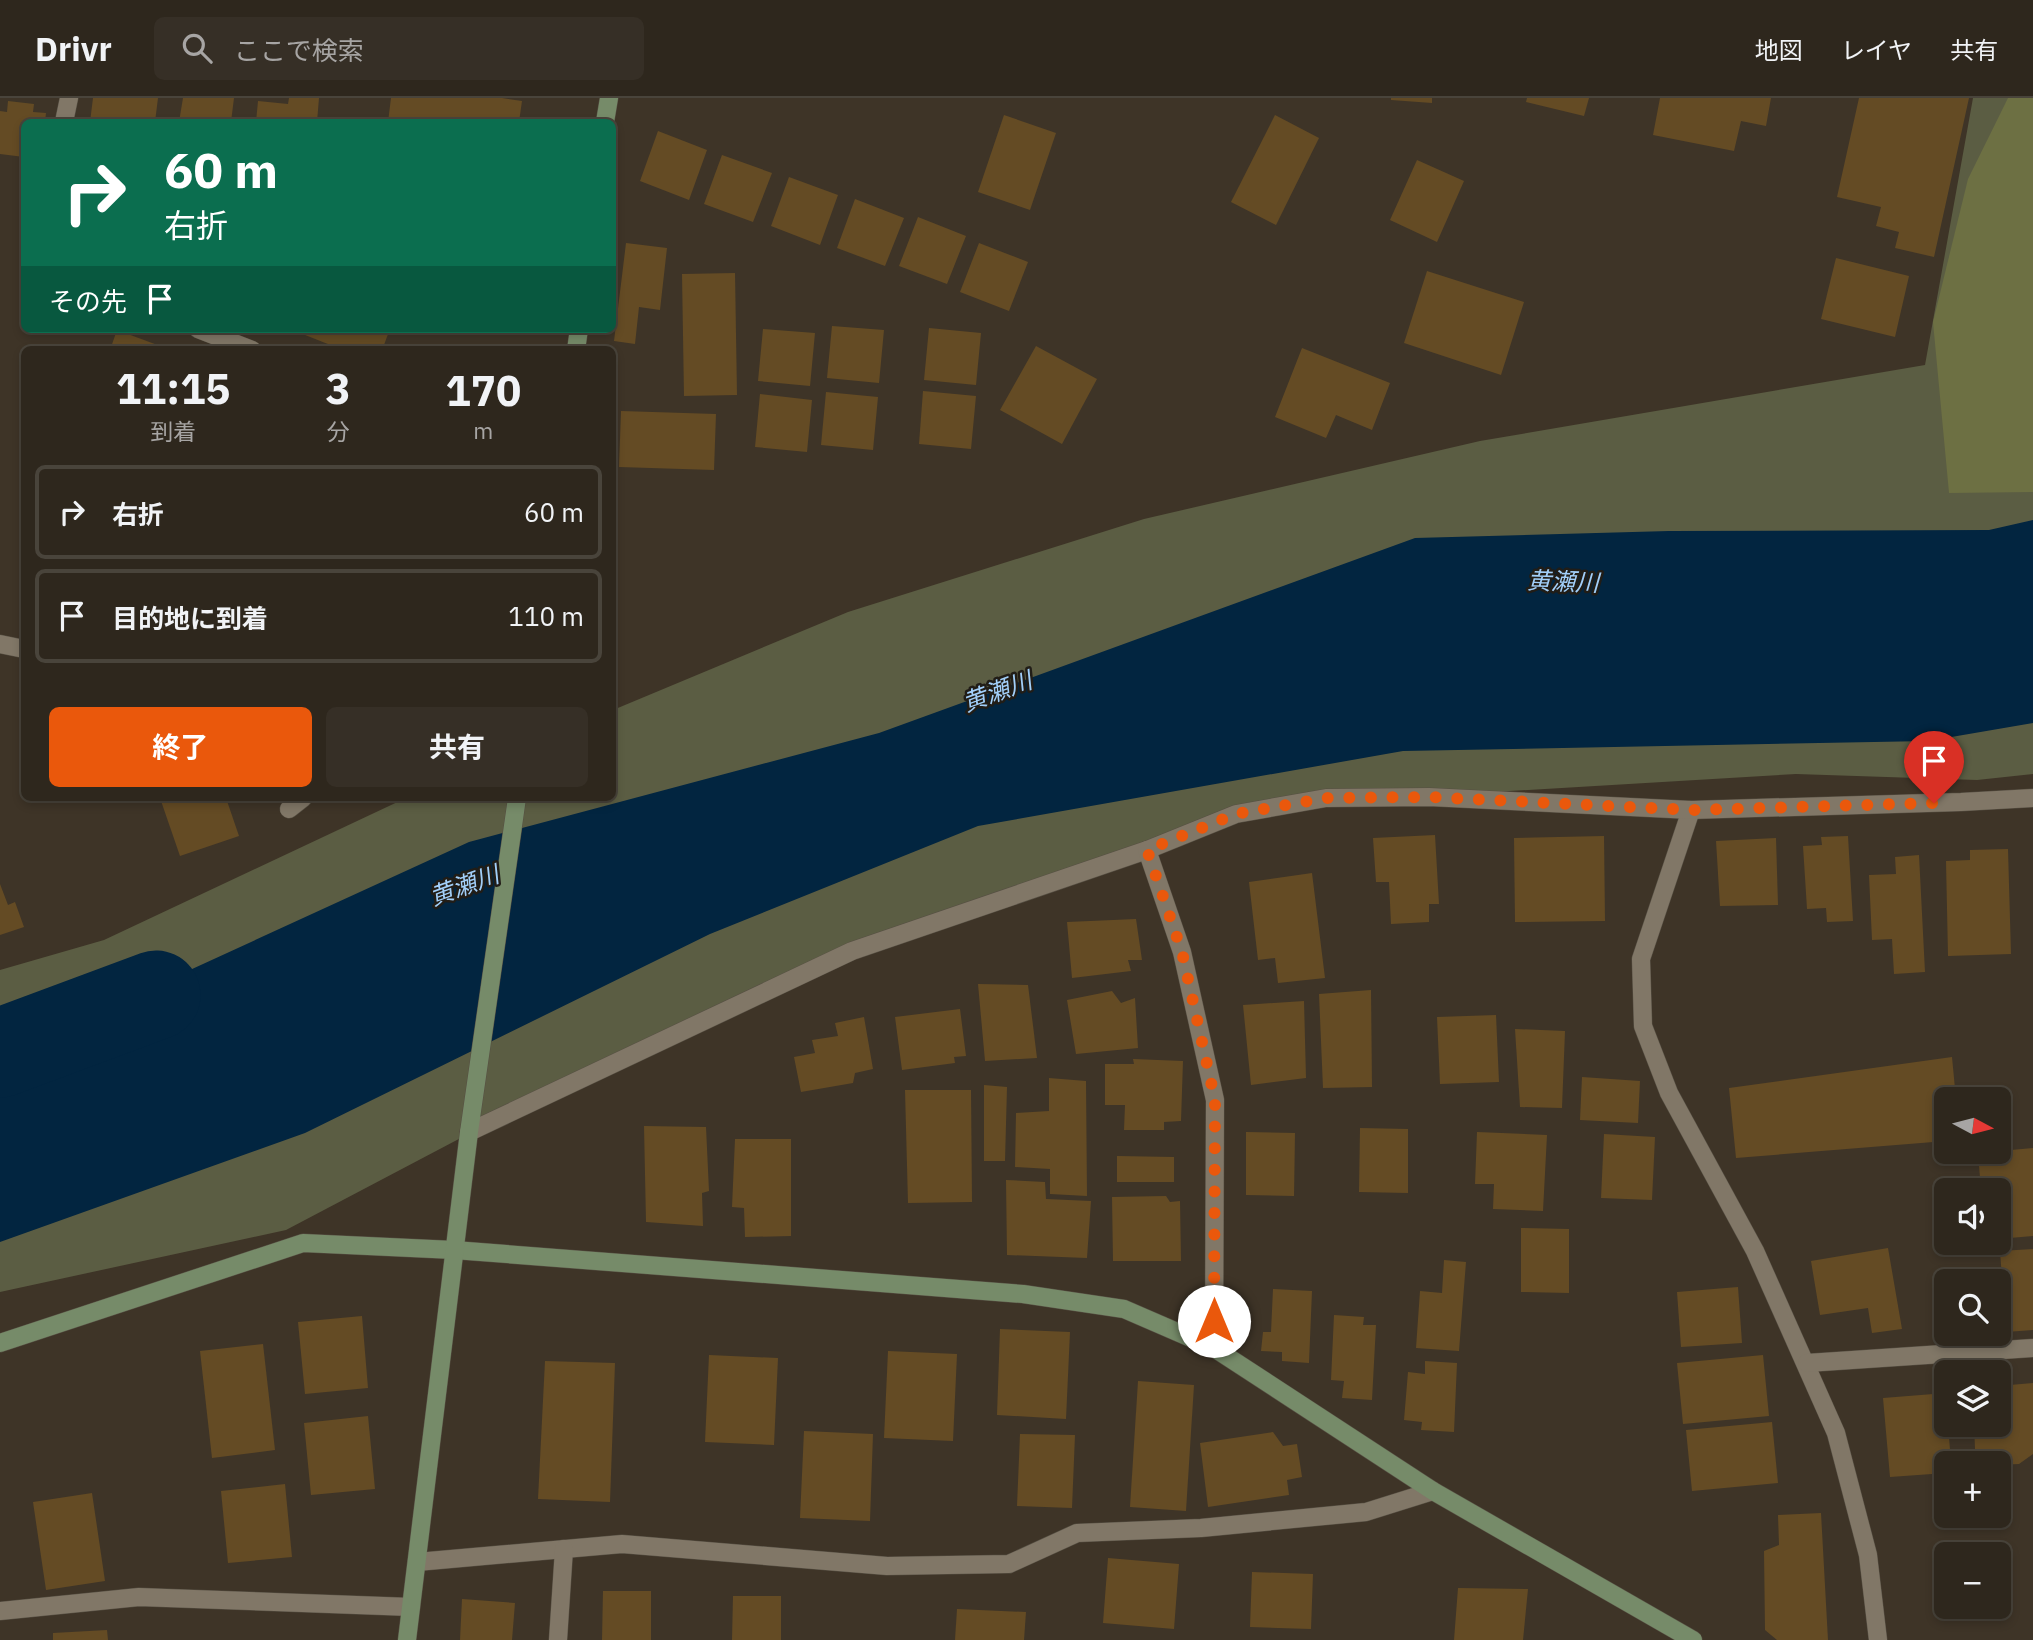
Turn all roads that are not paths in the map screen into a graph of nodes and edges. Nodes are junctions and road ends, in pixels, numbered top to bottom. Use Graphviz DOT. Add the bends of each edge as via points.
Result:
graph roads {
  1 [pos="69,98"];
  2 [pos="609,98"];
  3 [pos="65,119"];
  4 [pos="606,119"];
  5 [pos="208,333"];
  6 [pos="242,346"];
  7 [pos="0,644"];
  8 [pos="21,648"];
  9 [pos="2033,798"];
  10 [pos="517,801"];
  11 [pos="1691,810"];
  12 [pos="1147,850"];
  13 [pos="468,1132"];
  14 [pos="454,1250"];
  15 [pos="0,1343"];
  16 [pos="1214,1348"];
  17 [pos="2033,1348"];
  18 [pos="1807,1363"];
  19 [pos="1433,1491"];
  20 [pos="565,1549"];
  21 [pos="416,1562"];
  22 [pos="411,1607"];
  23 [pos="0,1611"];
  24 [pos="407,1640"];
  25 [pos="558,1640"];
  26 [pos="1693,1640"];
  27 [pos="1878,1640"];
  1 -- 3 [label="street"];
  2 -- 4 [label="street"];
  5 -- 6 [label="street"];
  7 -- 8 [label="street"];
  9 -- 11 [label="street"];
  10 -- 13 [label="street"];
  11 -- 12 [label="street" via="1429,797 1326,798 1236,814"];
  11 -- 18 [label="street" via="1641,959 1643,1026 1669,1093 1755,1251"];
  12 -- 13 [label="street" via="852,951"];
  12 -- 16 [label="street" via="1182,952 1215,1100"];
  13 -- 14 [label="street"];
  14 -- 15 [label="street" via="303,1243"];
  14 -- 16 [label="street" via="1024,1294 1124,1309"];
  14 -- 21 [label="street"];
  16 -- 19 [label="street"];
  17 -- 18 [label="street"];
  18 -- 27 [label="street" via="1836,1433 1865,1543"];
  19 -- 20 [label="street" via="1366,1512 1202,1528 1077,1533 1009,1564 887,1566 622,1544"];
  19 -- 26 [label="street"];
  20 -- 21 [label="street"];
  20 -- 25 [label="street"];
  21 -- 22 [label="street"];
  22 -- 23 [label="street" via="139,1597"];
  22 -- 24 [label="street"];
}
